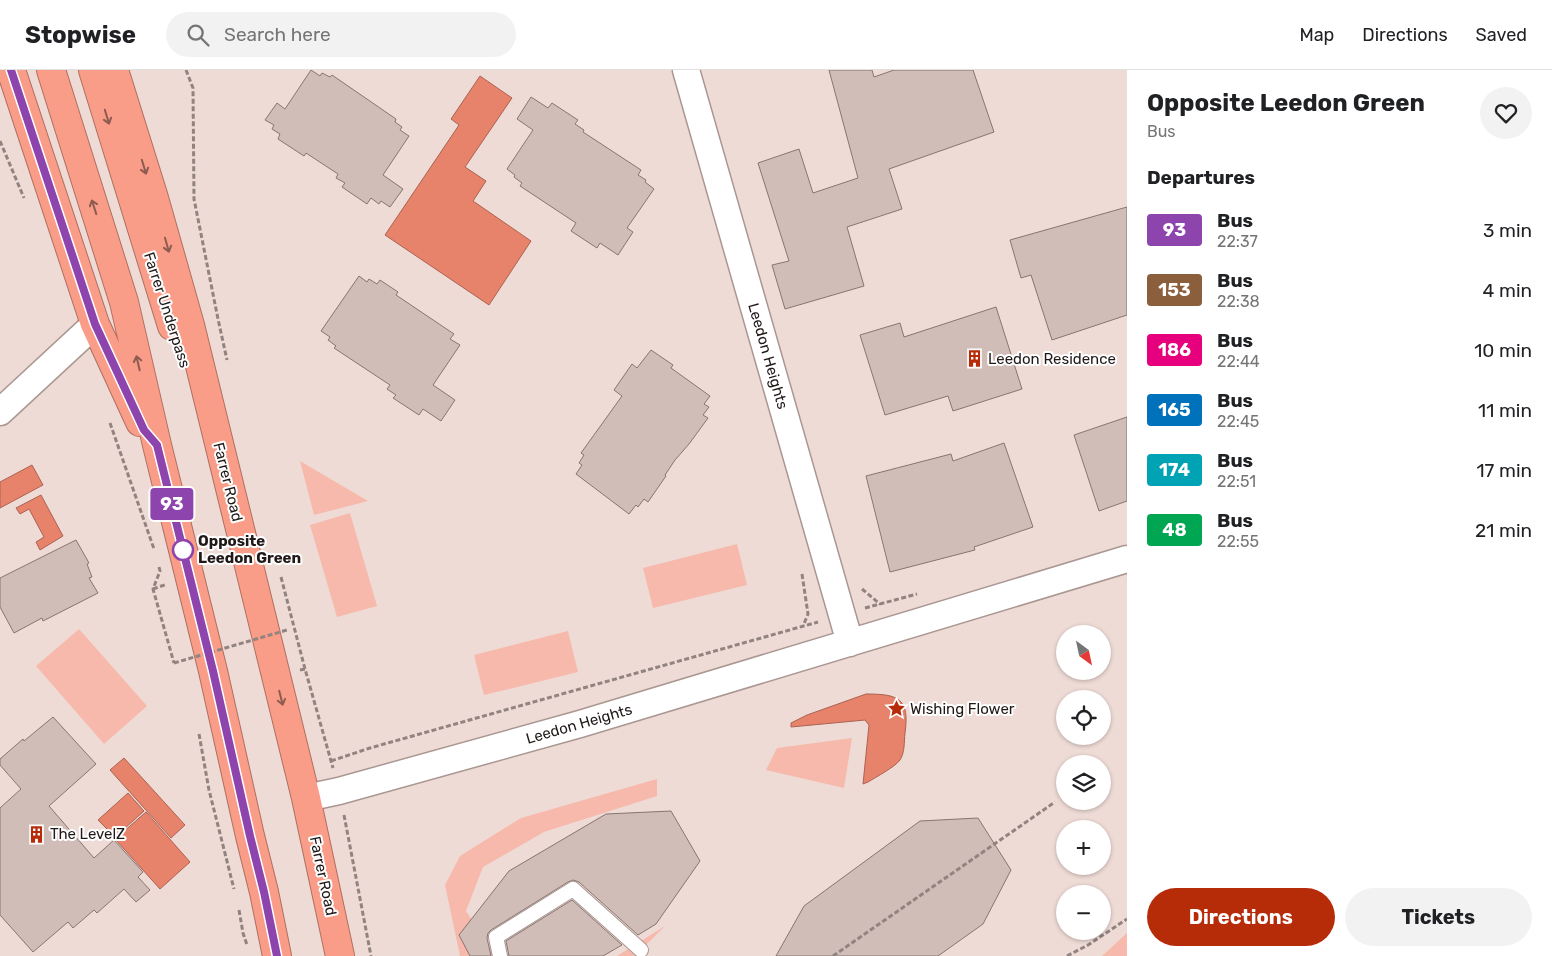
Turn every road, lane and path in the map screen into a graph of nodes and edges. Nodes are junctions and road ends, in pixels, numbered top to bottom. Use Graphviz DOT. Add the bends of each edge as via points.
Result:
graph roads {
  1 [pos="11,70"];
  2 [pos="51,70"];
  3 [pos="93,70"];
  4 [pos="114,70"];
  5 [pos="186,70"];
  6 [pos="686,70"];
  7 [pos="218,319"];
  8 [pos="95,324"];
  9 [pos="0,412"];
  10 [pos="157,445"];
  11 [pos="244,548"];
  12 [pos="1127,559"];
  13 [pos="280,576"];
  14 [pos="153,589"];
  15 [pos="918,594"];
  16 [pos="842,615"];
  17 [pos="287,630"];
  18 [pos="850,643"];
  19 [pos="305,668"];
  20 [pos="293,671"];
  21 [pos="331,761"];
  22 [pos="339,791"];
  23 [pos="306,798"];
  24 [pos="1054,802"];
  25 [pos="1127,919"];
  26 [pos="641,950"];
  27 [pos="277,956"];
  28 [pos="340,956"];
  29 [pos="371,956"];
  30 [pos="500,956"];
  31 [pos="833,956"];
  32 [pos="1066,956"];
  1 -- 8 [label="highway"];
  10 -- 2 [label="highway, one-way" via="124,302"];
  3 -- 11 [label="highway, Farrer Underpass, one-way" via="160,291"];
  4 -- 11 [label="highway, Farrer Road, one-way" via="188,320"];
  5 -- 7 [label="path" via="193,88 194,199"];
  6 -- 16 [label="street, Leedon Heights"];
  8 -- 9 [label="street"];
  8 -- 10 [label="highway" via="144,430"];
  10 -- 27 [label="highway" via="213,671"];
  11 -- 23 [label="highway, Farrer Road, one-way"];
  12 -- 18 [label="street, Leedon Heights"];
  13 -- 19 [label="path"];
  14 -- 17 [label="path, bridge" via="174,663"];
  15 -- 16 [label="path"];
  16 -- 18 [label="street, Leedon Heights"];
  16 -- 21 [label="path"];
  18 -- 22 [label="street, Leedon Heights" via="580,724"];
  19 -- 20 [label="path"];
  19 -- 21 [label="path"];
  21 -- 22 [label="path"];
  22 -- 23 [label="street, Leedon Heights"];
  22 -- 29 [label="path"];
  23 -- 28 [label="highway, Farrer Road"];
  24 -- 31 [label="path"];
  25 -- 32 [label="path"];
  26 -- 30 [label="lane" via="573,889 496,937"];
}
